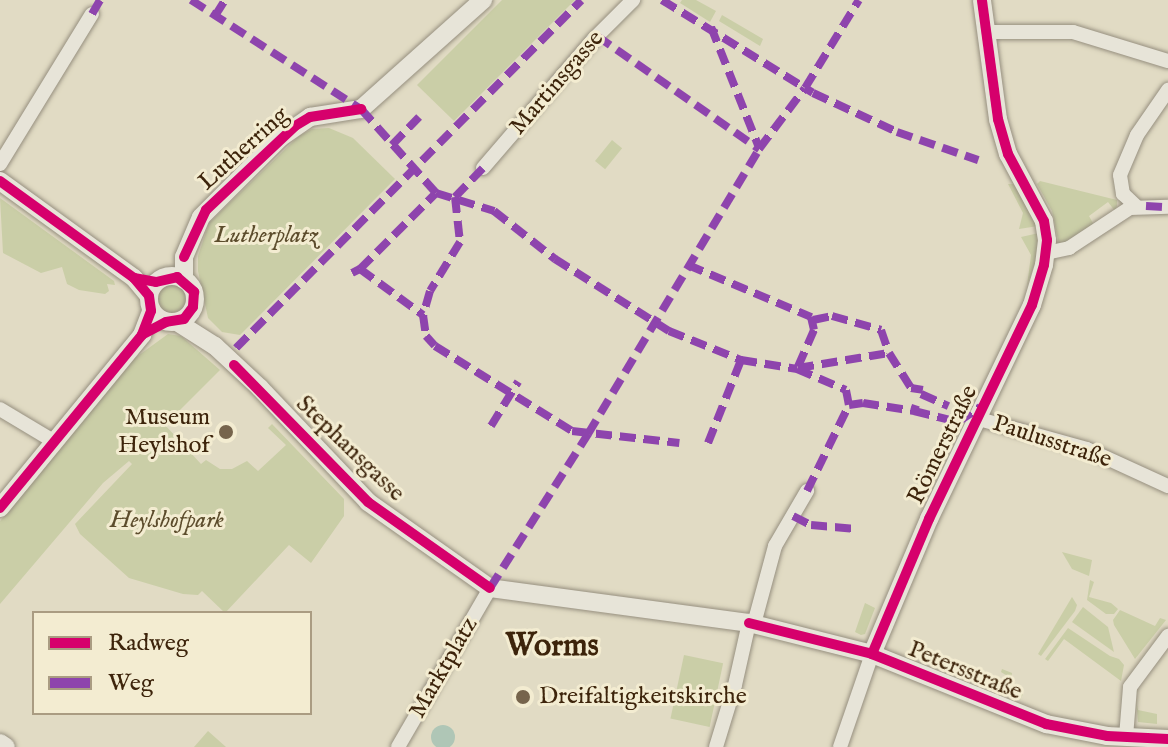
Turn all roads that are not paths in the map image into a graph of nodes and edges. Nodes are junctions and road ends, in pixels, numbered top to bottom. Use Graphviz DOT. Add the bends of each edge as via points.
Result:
graph roads {
  1 [pos="483,0"];
  2 [pos="633,0"];
  3 [pos="982,0"];
  4 [pos="92,14"];
  5 [pos="986,32"];
  6 [pos="1168,61"];
  7 [pos="1168,90"];
  8 [pos="0,164"];
  9 [pos="483,168"];
  10 [pos="0,181"];
  11 [pos="1136,206"];
  12 [pos="1168,207"];
  13 [pos="1046,253"];
  14 [pos="168,300"];
  15 [pos="0,409"];
  16 [pos="979,419"];
  17 [pos="55,442"];
  18 [pos="1168,486"];
  19 [pos="807,491"];
  20 [pos="0,508"];
  21 [pos="490,588"];
  22 [pos="752,624"];
  23 [pos="1168,636"];
  24 [pos="872,654"];
  25 [pos="1168,739"];
  26 [pos="1130,741"];
  27 [pos="0,743"];
  28 [pos="6,747"];
  29 [pos="398,747"];
  30 [pos="716,747"];
  31 [pos="840,747"];
  1 -- 14 [label="street, Lutherring" via="361,109 310,117 280,138 206,210"];
  2 -- 9 [label="street, Martinsgasse"];
  3 -- 5 [label="street"];
  4 -- 8 [label="street"];
  5 -- 6 [label="street" via="1073,32"];
  5 -- 13 [label="street" via="1005,146 1041,215"];
  7 -- 11 [label="street" via="1137,135 1120,175 1123,194"];
  10 -- 14 [label="street, Stephansgasse"];
  11 -- 12 [label="street"];
  11 -- 13 [label="street" via="1069,248"];
  13 -- 16 [label="street, Römerstraße" via="1032,305"];
  14 -- 17 [label="street, Lutherring"];
  14 -- 21 [label="street, Stephansgasse" via="368,502"];
  15 -- 17 [label="street"];
  16 -- 18 [label="street, Paulusstraße" via="1087,449"];
  16 -- 24 [label="street, Römerstraße" via="922,533"];
  17 -- 20 [label="street, Lutherring"];
  19 -- 22 [label="street" via="775,546"];
  21 -- 22 [label="street, Petersstraße"];
  21 -- 29 [label="street, Marktplatz"];
  22 -- 24 [label="street, Petersstraße"];
  22 -- 30 [label="street"];
  23 -- 26 [label="street" via="1130,687"];
  24 -- 26 [label="street, Petersstraße" via="1019,716"];
  24 -- 31 [label="street, Römerstraße"];
  25 -- 26 [label="street, Petersstraße"];
  27 -- 28 [label="street"];
}
